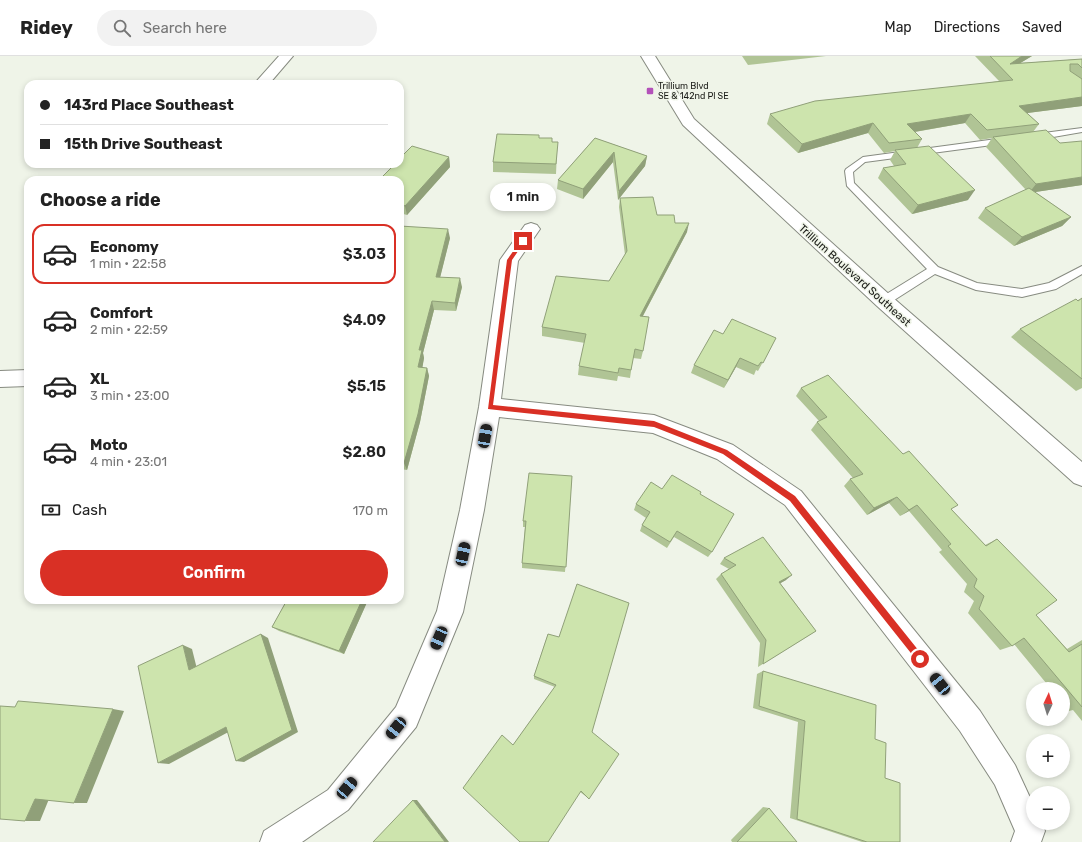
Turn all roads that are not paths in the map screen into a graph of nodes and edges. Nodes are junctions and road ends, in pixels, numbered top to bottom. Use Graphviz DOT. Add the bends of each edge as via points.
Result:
graph roads {
  1 [pos="286,56"];
  2 [pos="648,56"];
  3 [pos="265,80"];
  4 [pos="1082,130"];
  5 [pos="1027,138"];
  6 [pos="1011,140"];
  7 [pos="531,229"];
  8 [pos="934,270"];
  9 [pos="1082,270"];
  10 [pos="884,301"];
  11 [pos="24,378"];
  12 [pos="0,379"];
  13 [pos="490,407"];
  14 [pos="1082,476"];
  15 [pos="1028,837"];
  16 [pos="275,842"];
  1 -- 3 [label="street"];
  2 -- 10 [label="street, Trillium Boulevard Southeast" via="688,122"];
  4 -- 5 [label="lane"];
  6 -- 8 [label="lane" via="863,160 849,171 850,184"];
  7 -- 13 [label="street" via="509,260"];
  8 -- 9 [label="lane" via="976,286 1022,293 1052,286"];
  8 -- 10 [label="lane"];
  10 -- 14 [label="street, Trillium Boulevard Southeast"];
  11 -- 12 [label="street"];
  13 -- 15 [label="street" via="654,424 725,452 793,498 970,720 1005,775"];
  13 -- 16 [label="street" via="472,510 450,612 406,717 338,800"];
}
